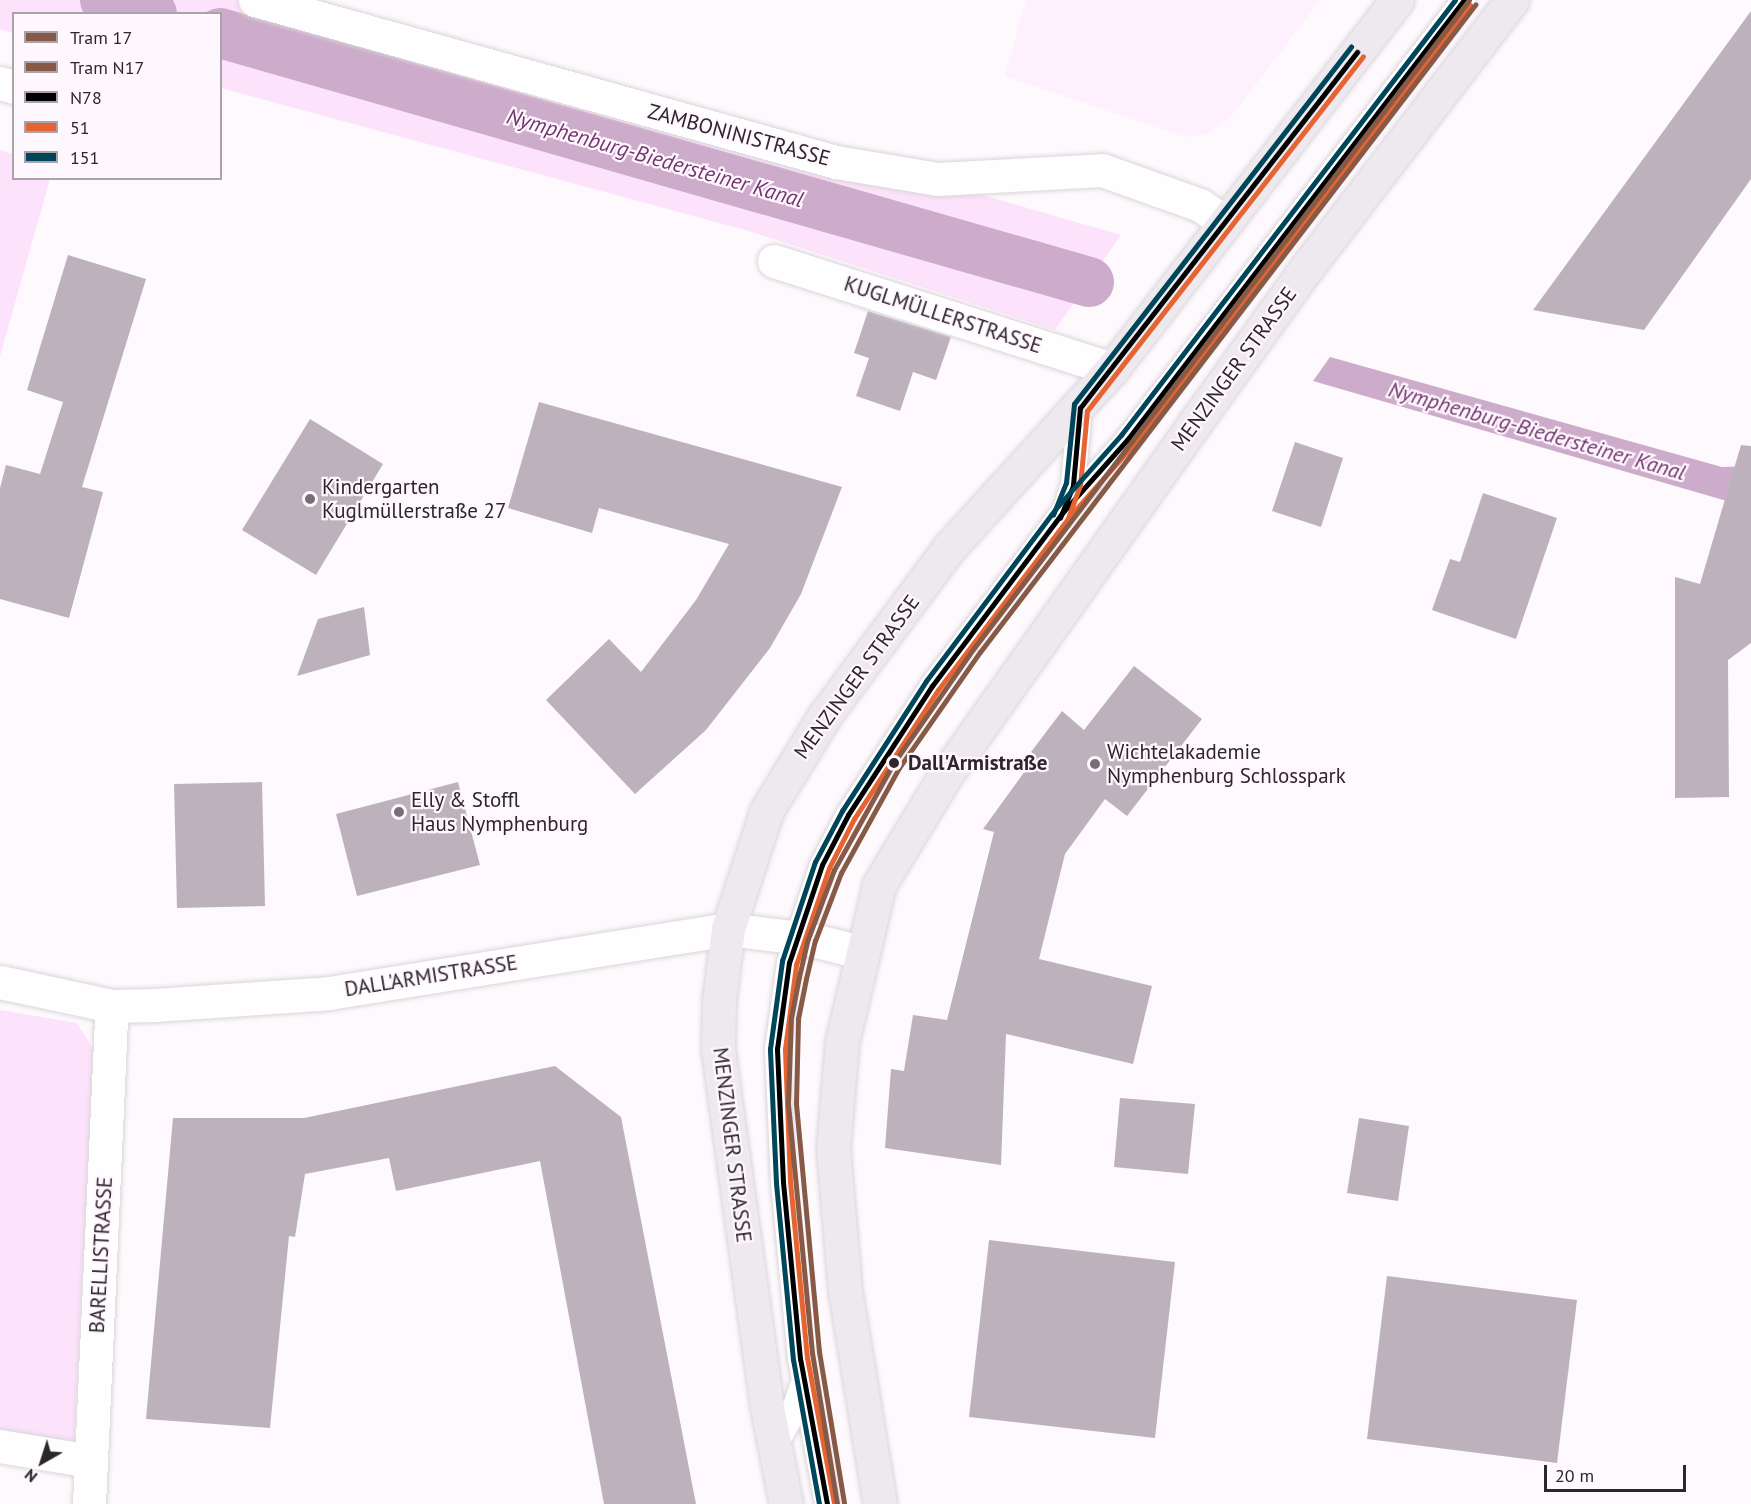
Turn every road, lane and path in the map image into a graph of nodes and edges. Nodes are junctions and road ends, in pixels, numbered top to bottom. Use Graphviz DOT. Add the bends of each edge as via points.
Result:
graph roads {
  1 [pos="255,0"];
  2 [pos="1397,0"];
  3 [pos="1464,0"];
  4 [pos="1512,0"];
  5 [pos="1224,222"];
  6 [pos="774,261"];
  7 [pos="1112,369"];
  8 [pos="1080,408"];
  9 [pos="1064,511"];
  10 [pos="728,929"];
  11 [pos="797,938"];
  12 [pos="861,952"];
  13 [pos="0,982"];
  14 [pos="112,1006"];
  15 [pos="804,1381"];
  16 [pos="0,1446"];
  17 [pos="775,1446"];
  18 [pos="91,1461"];
  19 [pos="89,1504"];
  20 [pos="786,1504"];
  21 [pos="827,1504"];
  22 [pos="880,1504"];
  1 -- 5 [label="street, ZAMBONINISTRASSE" via="836,162 938,179 1102,170 1200,205"];
  2 -- 5 [label="main road, MENZINGER STRASSE"];
  3 -- 9 [label="lane" via="1127,440"];
  4 -- 12 [label="main road, MENZINGER STRASSE" via="1308,266 945,776 879,885"];
  5 -- 7 [label="main road, MENZINGER STRASSE"];
  6 -- 7 [label="street, KUGLMÜLLERSTRASSE"];
  7 -- 8 [label="main road, MENZINGER STRASSE"];
  8 -- 9 [label="lane" via="1072,485"];
  8 -- 10 [label="main road, MENZINGER STRASSE" via="950,548 825,715 767,810"];
  9 -- 11 [label="lane" via="932,686 854,806 822,865"];
  10 -- 11 [label="street, DALL'ARMISTRASSE"];
  10 -- 14 [label="street, DALL'ARMISTRASSE" via="329,993"];
  10 -- 17 [label="main road, MENZINGER STRASSE" via="719,1000 718,1049"];
  11 -- 12 [label="street, DALL'ARMISTRASSE"];
  11 -- 15 [label="lane" via="781,1006 777,1071 783,1182"];
  12 -- 22 [label="main road, MENZINGER STRASSE" via="842,1042 833,1149 845,1291"];
  13 -- 14 [label="street, DALL'ARMISTRASSE"];
  14 -- 18 [label="street, BARELLISTRASSE"];
  15 -- 17 [label="lane"];
  15 -- 21 [label="lane"];
  16 -- 18 [label="street"];
  17 -- 20 [label="main road, MENZINGER STRASSE"];
  18 -- 19 [label="street, BARELLISTRASSE"];
}
